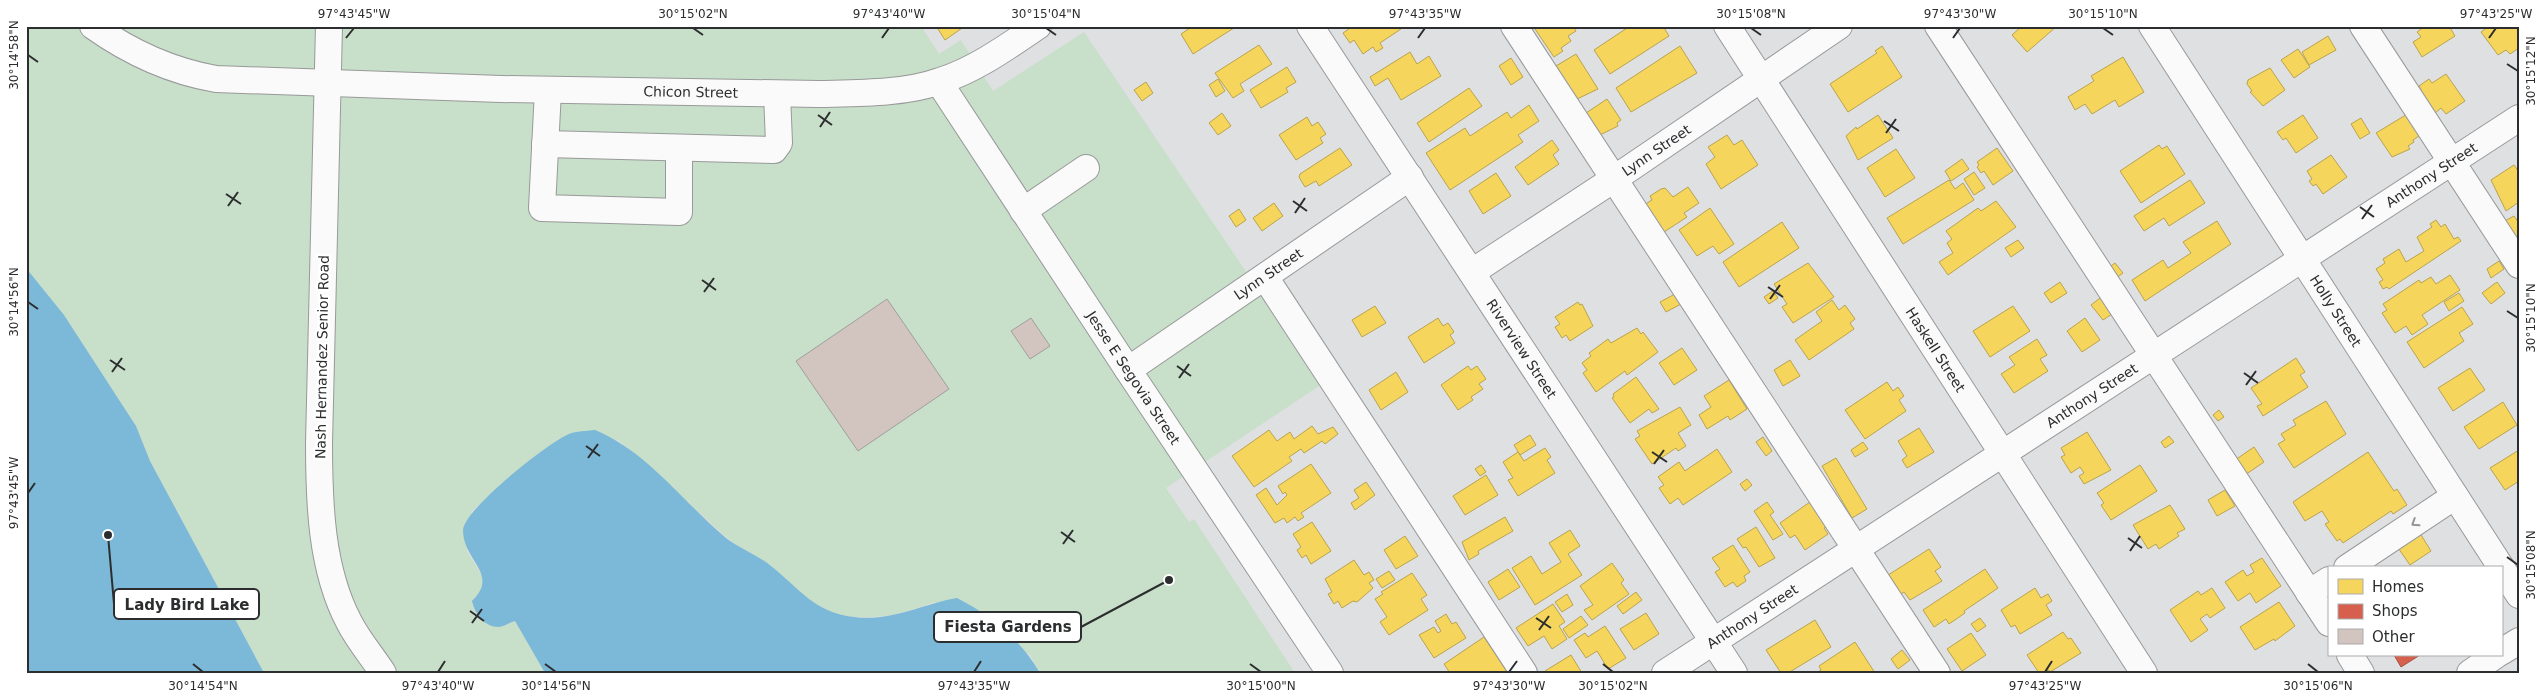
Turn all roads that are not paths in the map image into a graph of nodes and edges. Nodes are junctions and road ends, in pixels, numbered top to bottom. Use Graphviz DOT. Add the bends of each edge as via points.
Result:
graph roads {
  1 [pos="93,26"];
  2 [pos="329,26"];
  3 [pos="1038,26"];
  4 [pos="1310,26"];
  5 [pos="1514,26"];
  6 [pos="1727,26"];
  7 [pos="1839,26"];
  8 [pos="1938,26"];
  9 [pos="2152,26"];
  10 [pos="2363,26"];
  11 [pos="1760,79"];
  12 [pos="328,81"];
  13 [pos="939,82"];
  14 [pos="548,90"];
  15 [pos="777,94"];
  16 [pos="2519,118"];
  17 [pos="545,144"];
  18 [pos="679,148"];
  19 [pos="2451,162"];
  20 [pos="1086,168"];
  21 [pos="1410,177"];
  22 [pos="1614,179"];
  23 [pos="1023,211"];
  24 [pos="2302,258"];
  25 [pos="2519,265"];
  26 [pos="1472,272"];
  27 [pos="1265,277"];
  28 [pos="2154,356"];
  29 [pos="1128,370"];
  30 [pos="2001,454"];
  31 [pos="2455,496"];
  32 [pos="1856,549"];
  33 [pos="2494,565"];
  34 [pos="2350,566"];
  35 [pos="2502,574"];
  36 [pos="2319,586"];
  37 [pos="2519,594"];
  38 [pos="2328,619"];
  39 [pos="2519,641"];
  40 [pos="1714,642"];
  41 [pos="2502,651"];
  42 [pos="2351,656"];
  43 [pos="2495,656"];
  44 [pos="383,673"];
  45 [pos="1330,673"];
  46 [pos="1524,673"];
  47 [pos="1665,673"];
  48 [pos="1734,673"];
  49 [pos="1937,673"];
  50 [pos="2144,673"];
  51 [pos="2361,673"];
  52 [pos="2470,673"];
  1 -- 12 [label="street, Chicon Street" via="121,46 188,74 216,79"];
  2 -- 12 [label="street, Nash Hernandez Senior Road"];
  3 -- 13 [label="street, Chicon Street" via="967,70"];
  4 -- 21 [label="street, Riverview Street"];
  5 -- 22 [label="street"];
  6 -- 11 [label="street, Haskell Street"];
  7 -- 11 [label="street, Lynn Street"];
  8 -- 28 [label="street"];
  9 -- 24 [label="street, Holly Street"];
  10 -- 19 [label="street"];
  11 -- 22 [label="street, Lynn Street"];
  11 -- 30 [label="street, Haskell Street"];
  12 -- 14 [label="street, Chicon Street"];
  12 -- 44 [label="street, Nash Hernandez Senior Road" via="319,501 337,594 349,623"];
  13 -- 15 [label="street, Chicon Street" via="866,93"];
  13 -- 23 [label="street, Jesse E Segovia Street"];
  14 -- 15 [label="street, Chicon Street"];
  14 -- 17 [label="street"];
  15 -- 18 [label="street" via="779,144 774,150"];
  16 -- 19 [label="street, Anthony Street"];
  17 -- 18 [label="street"];
  17 -- 18 [label="street" via="542,208 679,212"];
  19 -- 24 [label="street, Anthony Street"];
  19 -- 25 [label="street"];
  20 -- 23 [label="street"];
  21 -- 26 [label="street, Riverview Street"];
  21 -- 27 [label="street, Lynn Street"];
  22 -- 26 [label="street, Lynn Street"];
  22 -- 32 [label="street"];
  23 -- 29 [label="street, Jesse E Segovia Street"];
  24 -- 28 [label="street, Anthony Street"];
  24 -- 31 [label="street, Holly Street"];
  26 -- 40 [label="street, Riverview Street"];
  27 -- 29 [label="street, Lynn Street"];
  27 -- 46 [label="street"];
  28 -- 30 [label="street, Anthony Street"];
  28 -- 36 [label="street"];
  29 -- 45 [label="street, Jesse E Segovia Street"];
  30 -- 32 [label="street, Anthony Street"];
  30 -- 50 [label="street, Haskell Street"];
  31 -- 33 [label="street, Holly Street"];
  31 -- 34 [label="street, one-way"];
  32 -- 40 [label="street, Anthony Street"];
  32 -- 49 [label="street"];
  35 -- 37 [label="street, Holly Street"];
  36 -- 38 [label="street"];
  39 -- 41 [label="street"];
  40 -- 47 [label="street, Anthony Street"];
  40 -- 48 [label="street, Riverview Street"];
  42 -- 51 [label="street"];
  43 -- 52 [label="street"];
}
